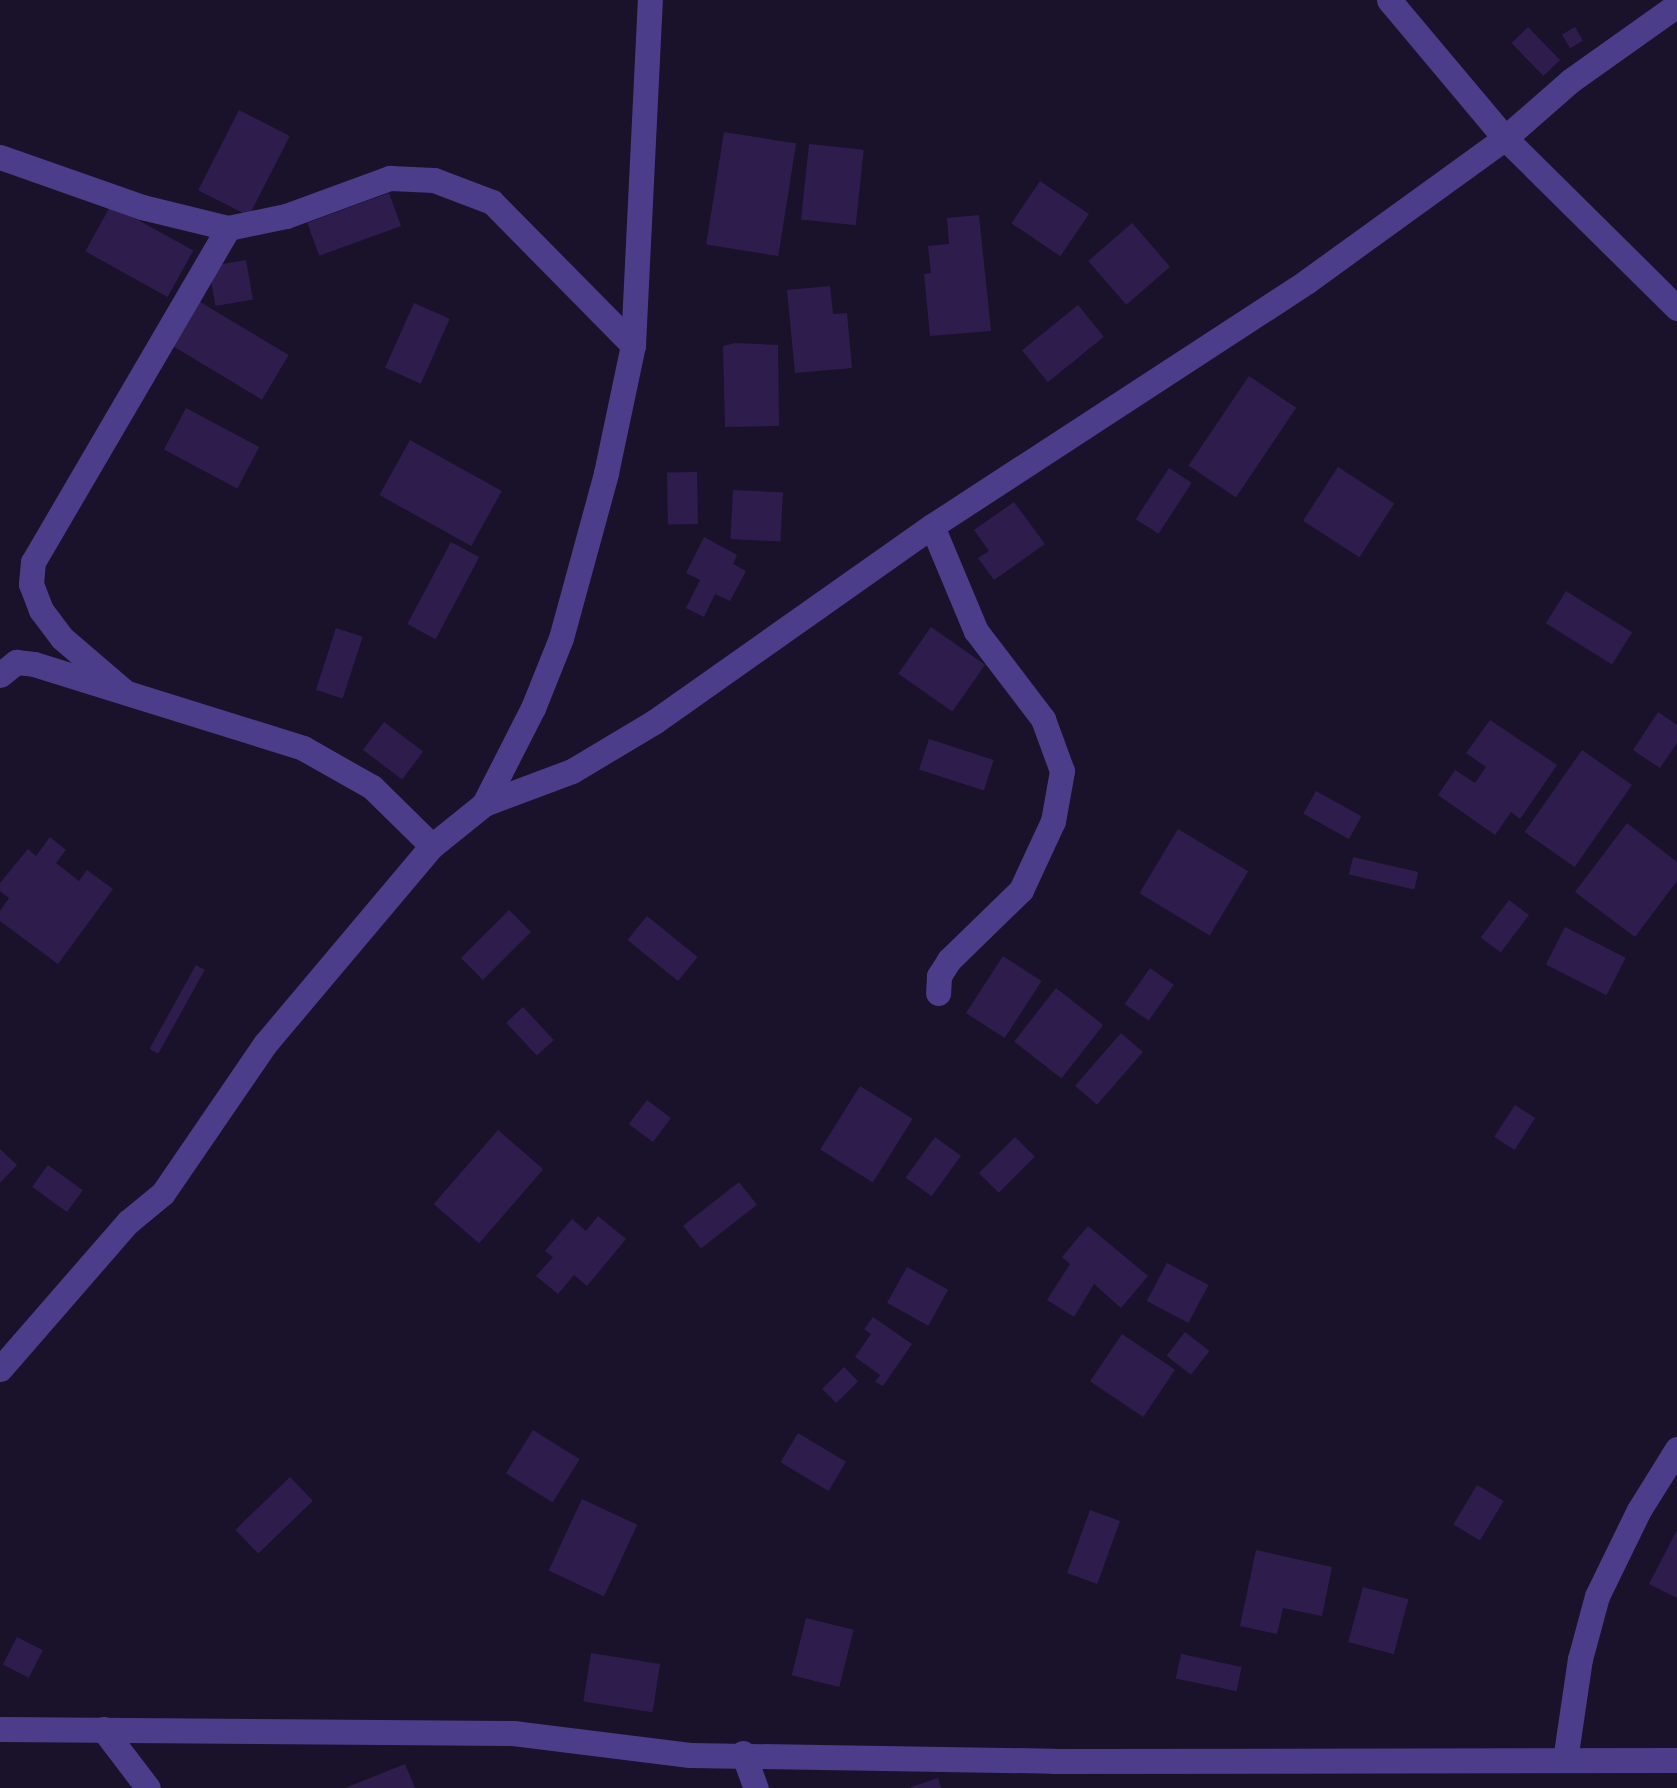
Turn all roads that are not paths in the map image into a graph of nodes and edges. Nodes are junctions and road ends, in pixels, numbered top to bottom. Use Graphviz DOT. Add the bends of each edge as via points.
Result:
graph roads {
  1 [pos="650,0"];
  2 [pos="1388,0"];
  3 [pos="1677,6"];
  4 [pos="1505,138"];
  5 [pos="0,157"];
  6 [pos="228,228"];
  7 [pos="1677,308"];
  8 [pos="633,345"];
  9 [pos="932,526"];
  10 [pos="0,674"];
  11 [pos="125,692"];
  12 [pos="484,804"];
  13 [pos="432,846"];
  14 [pos="938,994"];
  15 [pos="0,1369"];
  16 [pos="1677,1448"];
  17 [pos="0,1729"];
  18 [pos="104,1729"];
  19 [pos="743,1754"];
  20 [pos="1565,1760"];
  21 [pos="1677,1760"];
  22 [pos="148,1788"];
  23 [pos="756,1788"];
  1 -- 8 [label="street"];
  2 -- 4 [label="street"];
  3 -- 4 [label="street" via="1570,81"];
  4 -- 7 [label="street"];
  4 -- 9 [label="street" via="1306,282"];
  5 -- 6 [label="street"];
  6 -- 8 [label="street" via="286,216 390,178 434,180 492,202"];
  6 -- 11 [label="street" via="33,562 41,610 62,638"];
  8 -- 12 [label="street" via="561,638"];
  9 -- 12 [label="street" via="654,722 572,771"];
  9 -- 14 [label="street" via="976,631 1042,719 1062,771 1052,821 1020,890 948,960"];
  10 -- 11 [label="street" via="16,662 34,664"];
  11 -- 13 [label="street" via="303,748 372,787"];
  12 -- 13 [label="street"];
  13 -- 15 [label="street" via="265,1044 163,1193 128,1222"];
  16 -- 20 [label="street" via="1598,1596 1580,1658"];
  17 -- 18 [label="street"];
  18 -- 19 [label="street" via="513,1733 690,1755"];
  18 -- 22 [label="street"];
  19 -- 20 [label="street"];
  19 -- 23 [label="street"];
  20 -- 21 [label="street"];
}
